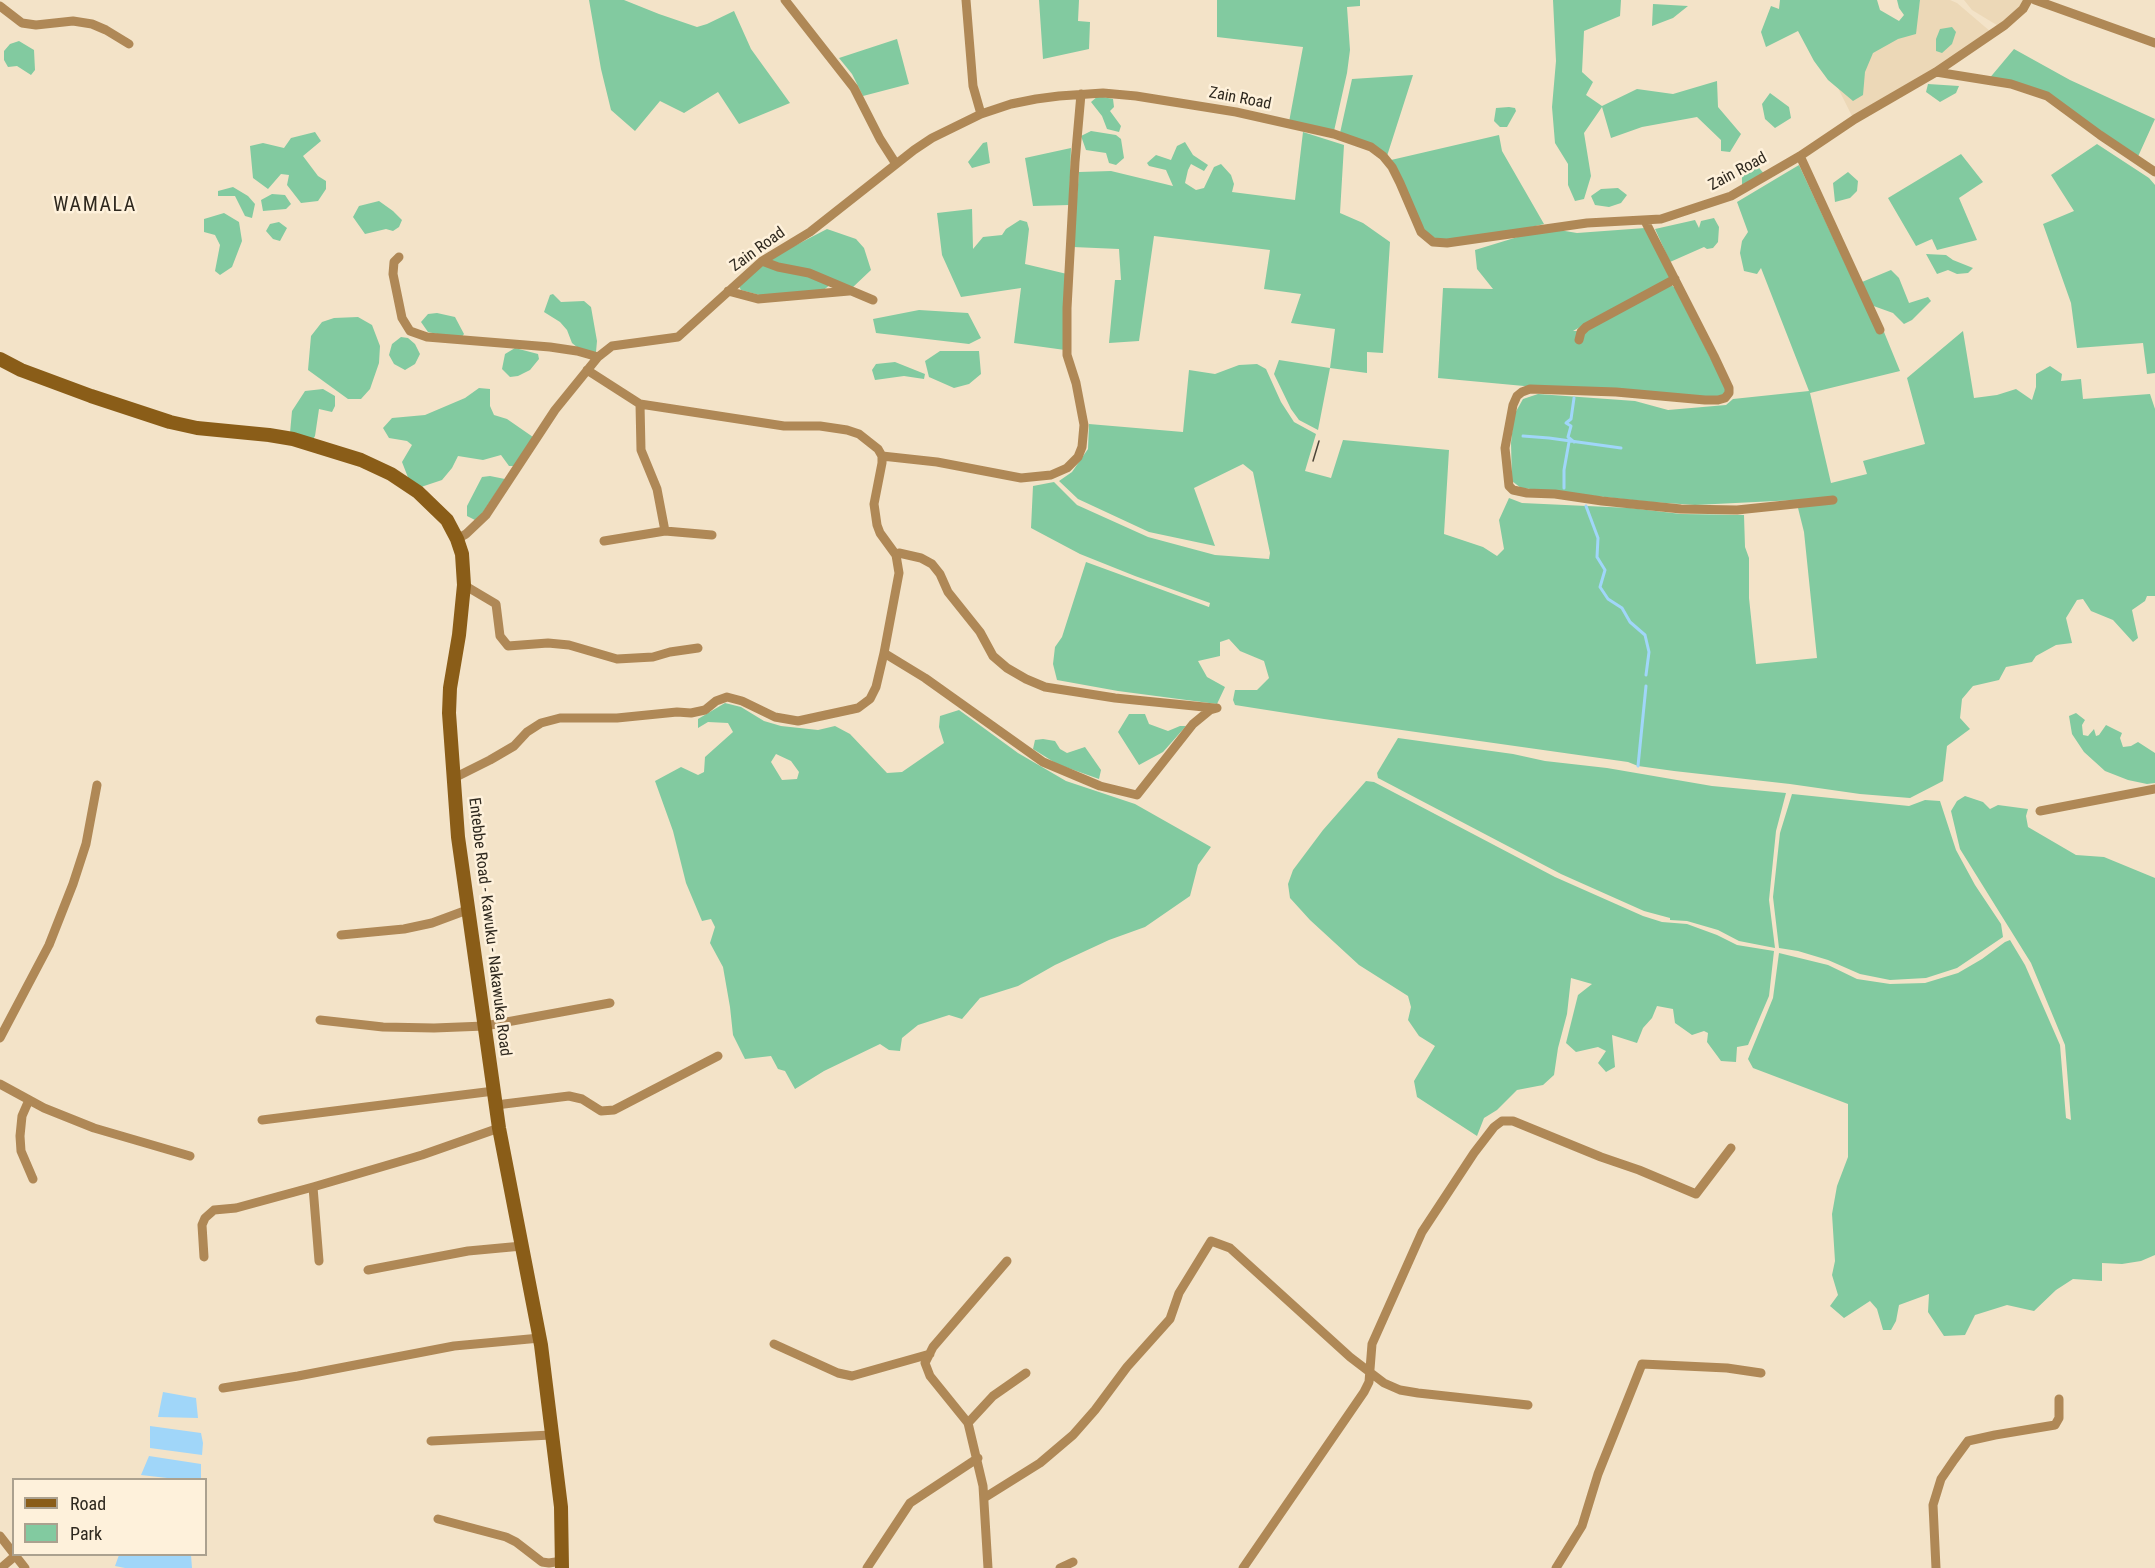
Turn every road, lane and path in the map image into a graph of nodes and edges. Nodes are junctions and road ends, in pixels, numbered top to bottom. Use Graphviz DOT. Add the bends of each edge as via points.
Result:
graph roads {
  1 [pos="785,0"];
  2 [pos="966,0"];
  3 [pos="2028,0"];
  4 [pos="2035,0"];
  5 [pos="0,6"];
  6 [pos="2155,43"];
  7 [pos="129,44"];
  8 [pos="1936,72"];
  9 [pos="1081,94"];
  10 [pos="981,114"];
  11 [pos="1800,156"];
  12 [pos="896,164"];
  13 [pos="2155,171"];
  14 [pos="1646,221"];
  15 [pos="399,257"];
  16 [pos="762,261"];
  17 [pos="1675,279"];
  18 [pos="728,291"];
  19 [pos="849,291"];
  20 [pos="873,300"];
  21 [pos="1880,330"];
  22 [pos="1579,340"];
  23 [pos="598,357"];
  24 [pos="0,359"];
  25 [pos="587,370"];
  26 [pos="640,404"];
  27 [pos="882,456"];
  28 [pos="1833,500"];
  29 [pos="665,531"];
  30 [pos="712,535"];
  31 [pos="457,539"];
  32 [pos="604,541"];
  33 [pos="896,555"];
  34 [pos="464,585"];
  35 [pos="698,648"];
  36 [pos="884,653"];
  37 [pos="454,778"];
  38 [pos="97,785"];
  39 [pos="2155,789"];
  40 [pos="2040,812"];
  41 [pos="467,910"];
  42 [pos="340,936"];
  43 [pos="610,1003"];
  44 [pos="320,1020"];
  45 [pos="484,1026"];
  46 [pos="0,1038"];
  47 [pos="718,1056"];
  48 [pos="0,1084"];
  49 [pos="495,1098"];
  50 [pos="28,1100"];
  51 [pos="262,1120"];
  52 [pos="499,1128"];
  53 [pos="1731,1148"];
  54 [pos="190,1156"];
  55 [pos="33,1179"];
  56 [pos="313,1187"];
  57 [pos="522,1246"];
  58 [pos="204,1257"];
  59 [pos="319,1261"];
  60 [pos="1007,1261"];
  61 [pos="368,1270"];
  62 [pos="540,1338"];
  63 [pos="774,1344"];
  64 [pos="930,1354"];
  65 [pos="1026,1373"];
  66 [pos="1369,1373"];
  67 [pos="1761,1373"];
  68 [pos="223,1388"];
  69 [pos="2059,1399"];
  70 [pos="1528,1406"];
  71 [pos="968,1423"];
  72 [pos="551,1436"];
  73 [pos="431,1441"];
  74 [pos="978,1458"];
  75 [pos="984,1498"];
  76 [pos="438,1519"];
  77 [pos="0,1536"];
  78 [pos="12,1552"];
  79 [pos="15,1556"];
  80 [pos="1073,1562"];
  81 [pos="562,1564"];
  82 [pos="1,1568"];
  83 [pos="25,1568"];
  84 [pos="867,1568"];
  85 [pos="988,1568"];
  86 [pos="1060,1568"];
  87 [pos="1243,1568"];
  88 [pos="1556,1568"];
  89 [pos="1936,1568"];
  1 -- 12 [label="street" via="854,87"];
  2 -- 10 [label="street" via="973,86"];
  3 -- 8 [label="street, Zain Road" via="2005,25"];
  4 -- 6 [label="street"];
  5 -- 7 [label="street" via="22,23 92,24"];
  8 -- 11 [label="street, Zain Road"];
  8 -- 13 [label="street" via="2011,84 2047,96"];
  9 -- 10 [label="street, Zain Road" via="1011,104"];
  9 -- 14 [label="street, Zain Road" via="1127,95 1236,112 1334,134 1371,147 1392,167 1420,232 1433,242 1587,223"];
  9 -- 27 [label="street" via="1067,308 1067,355 1084,425 1078,457 1067,468 1051,475 1021,478"];
  10 -- 12 [label="street, Zain Road" via="932,138"];
  11 -- 14 [label="street, Zain Road" via="1731,196"];
  11 -- 21 [label="street"];
  12 -- 16 [label="street, Zain Road" via="810,232"];
  14 -- 17 [label="street"];
  15 -- 23 [label="street" via="394,262 393,274 402,318 410,332 427,337 550,347"];
  16 -- 18 [label="street, Zain Road"];
  16 -- 19 [label="street" via="809,273"];
  17 -- 22 [label="street" via="1586,327"];
  17 -- 28 [label="street" via="1724,376 1729,393 1725,398 1530,389 1522,392 1513,405 1505,448 1509,486 1527,493 1681,509 1737,510"];
  18 -- 19 [label="street" via="758,299"];
  18 -- 23 [label="street, Zain Road" via="678,337 612,346"];
  19 -- 20 [label="street"];
  23 -- 25 [label="street, Zain Road"];
  24 -- 31 [label="main road, Entebbe Road - Kawuku - Nakawuka Road" via="170,423 293,439 361,460 418,492 447,520"];
  25 -- 26 [label="street"];
  25 -- 31 [label="street, Zain Road" via="555,410 486,515"];
  26 -- 27 [label="street" via="784,426 848,430 871,442"];
  26 -- 29 [label="street" via="641,450 657,489"];
  27 -- 33 [label="street" via="874,504 880,533"];
  29 -- 30 [label="street"];
  29 -- 32 [label="street"];
  31 -- 34 [label="main road, Entebbe Road - Kawuku - Nakawuka Road"];
  33 -- 36 [label="street" via="899,573"];
  33 -- 36 [label="street" via="921,558 932,564 993,656 1026,679 1045,687 1115,698 1217,708 1193,724 1137,795 1075,777 1043,762"];
  34 -- 35 [label="street" via="496,604 500,636 508,646 569,645 617,659"];
  34 -- 37 [label="main road, Entebbe Road - Kawuku - Nakawuka Road" via="450,688"];
  36 -- 37 [label="street" via="870,699 858,708 798,721 775,717 727,697 705,710 690,713 560,718 541,723 514,746"];
  37 -- 41 [label="main road, Entebbe Road - Kawuku - Nakawuka Road"];
  38 -- 46 [label="street" via="86,844 49,945"];
  39 -- 40 [label="street"];
  41 -- 42 [label="street" via="404,929"];
  41 -- 45 [label="main road, Entebbe Road - Kawuku - Nakawuka Road"];
  43 -- 45 [label="street"];
  44 -- 45 [label="street" via="383,1027"];
  45 -- 49 [label="main road, Entebbe Road - Kawuku - Nakawuka Road"];
  47 -- 49 [label="street" via="614,1110 601,1111 569,1095"];
  48 -- 50 [label="street"];
  49 -- 51 [label="street"];
  49 -- 52 [label="main road, Entebbe Road - Kawuku - Nakawuka Road"];
  50 -- 54 [label="street" via="94,1128"];
  50 -- 55 [label="street" via="20,1136 21,1151"];
  52 -- 56 [label="street"];
  52 -- 57 [label="main road, Entebbe Road - Kawuku - Nakawuka Road"];
  53 -- 66 [label="street" via="1696,1194 1513,1121 1502,1121 1474,1153 1422,1232 1372,1344"];
  56 -- 58 [label="street" via="210,1213 202,1225"];
  56 -- 59 [label="street"];
  57 -- 61 [label="street"];
  57 -- 62 [label="main road, Entebbe Road - Kawuku - Nakawuka Road"];
  60 -- 64 [label="street"];
  62 -- 68 [label="street" via="454,1346"];
  62 -- 72 [label="main road, Entebbe Road - Kawuku - Nakawuka Road"];
  63 -- 64 [label="street" via="852,1376"];
  64 -- 71 [label="street" via="925,1363 930,1376"];
  65 -- 71 [label="street" via="993,1396"];
  66 -- 70 [label="street" via="1400,1390"];
  66 -- 75 [label="street" via="1230,1248 1211,1241 1179,1293 1170,1319 1073,1435 1040,1463"];
  66 -- 87 [label="street" via="1369,1382 1357,1405"];
  67 -- 88 [label="street" via="1642,1364 1598,1474 1582,1526"];
  69 -- 89 [label="street" via="2055,1425 1968,1441 1954,1460 1941,1479 1933,1505"];
  71 -- 74 [label="street"];
  72 -- 73 [label="street"];
  72 -- 81 [label="main road, Entebbe Road - Kawuku - Nakawuka Road" via="561,1507"];
  74 -- 75 [label="street"];
  74 -- 84 [label="street" via="910,1503"];
  75 -- 85 [label="street"];
  76 -- 81 [label="street" via="506,1537 542,1562"];
  77 -- 78 [label="street"];
  79 -- 82 [label="street"];
  79 -- 83 [label="street"];
  80 -- 86 [label="street"];
}
